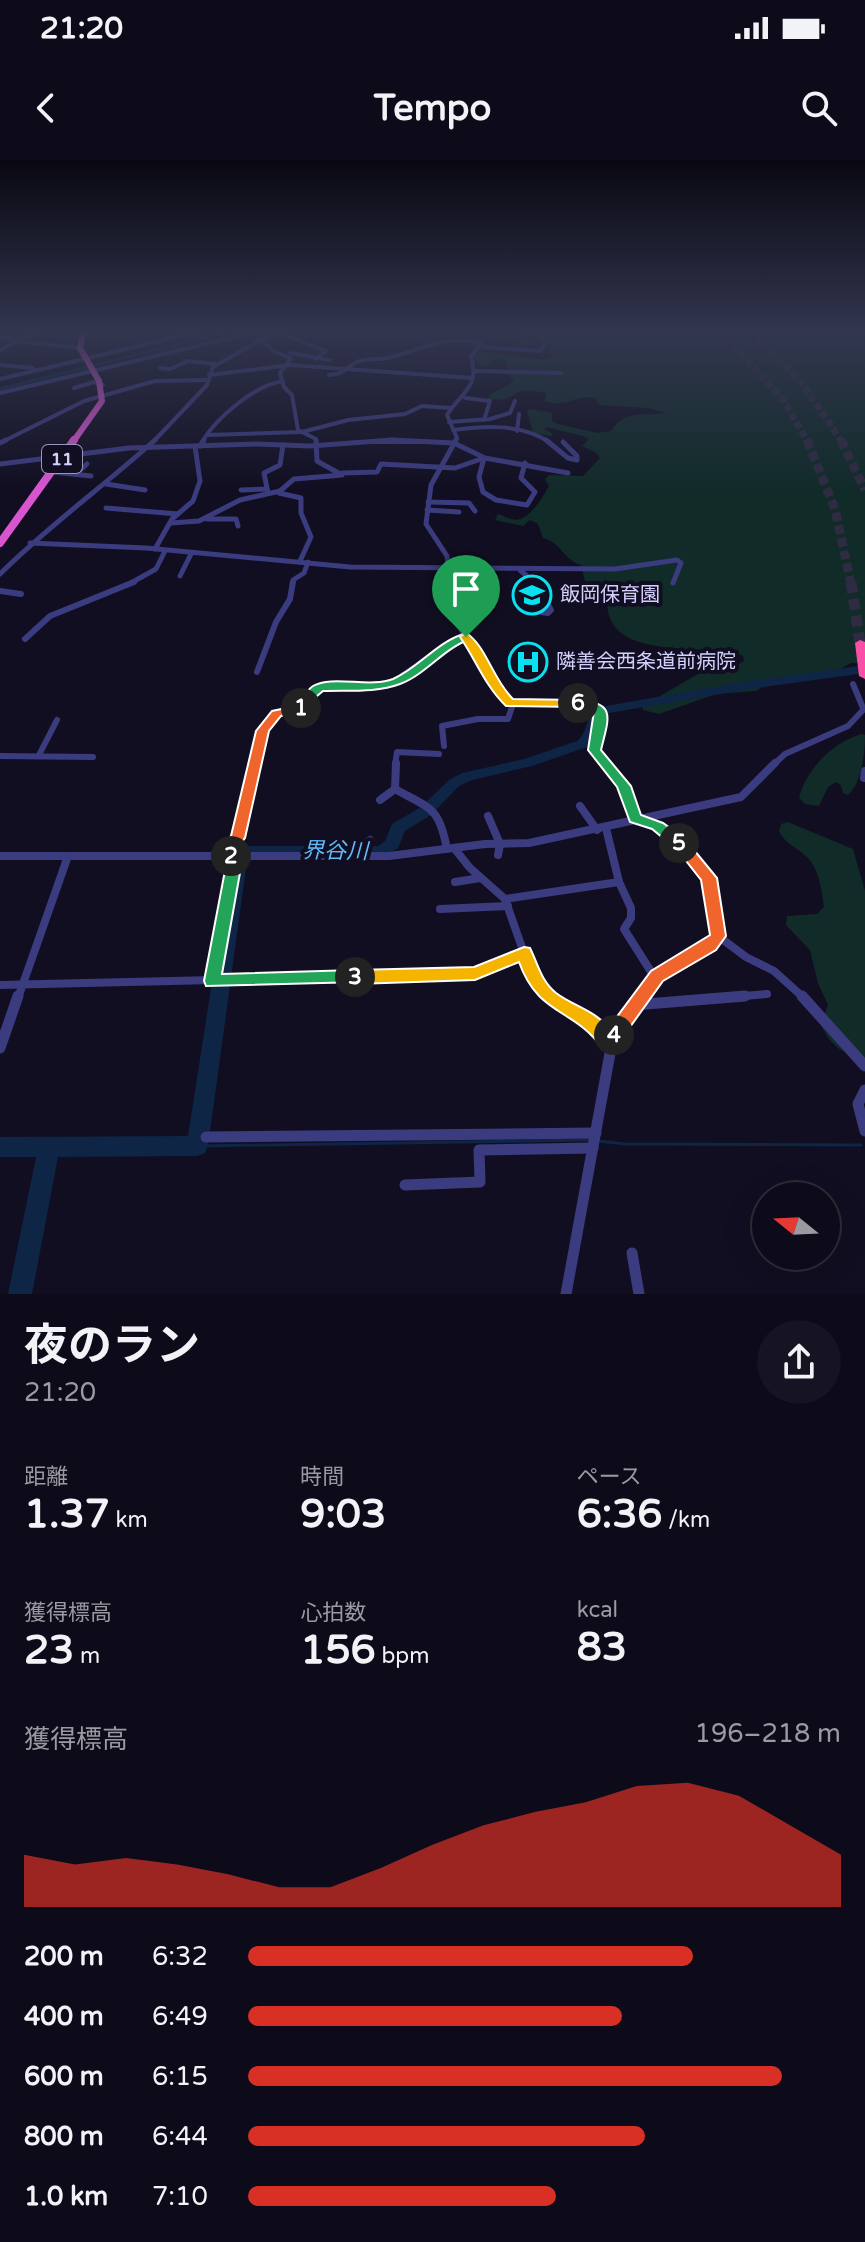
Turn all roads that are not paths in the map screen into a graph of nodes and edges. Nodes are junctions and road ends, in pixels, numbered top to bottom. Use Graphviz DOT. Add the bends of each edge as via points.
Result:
graph roads {
  1 [pos="43,383"];
  2 [pos="91,383"];
  3 [pos="97,383"];
  4 [pos="148,383"];
  5 [pos="204,383"];
  6 [pos="270,383"];
  7 [pos="284,383"];
  8 [pos="473,383"];
  9 [pos="103,385"];
  10 [pos="74,388"];
  11 [pos="0,393"];
  12 [pos="103,396"];
  13 [pos="463,398"];
  14 [pos="515,401"];
  15 [pos="451,408"];
  16 [pos="519,414"];
  17 [pos="484,420"];
  18 [pos="449,422"];
  19 [pos="453,430"];
  20 [pos="517,431"];
  21 [pos="302,432"];
  22 [pos="207,435"];
  23 [pos="563,442"];
  24 [pos="0,443"];
  25 [pos="454,443"];
  26 [pos="283,445"];
  27 [pos="198,446"];
  28 [pos="315,446"];
  29 [pos="147,448"];
  30 [pos="66,454"];
  31 [pos="485,458"];
  32 [pos="525,463"];
  33 [pos="0,464"];
  34 [pos="87,464"];
  35 [pos="443,467"];
  36 [pos="53,472"];
  37 [pos="342,473"];
  38 [pos="568,473"];
  39 [pos="76,474"];
  40 [pos="91,476"];
  41 [pos="106,484"];
  42 [pos="145,490"];
  43 [pos="241,490"];
  44 [pos="268,491"];
  45 [pos="277,492"];
  46 [pos="229,497"];
  47 [pos="237,501"];
  48 [pos="428,502"];
  49 [pos="106,508"];
  50 [pos="427,510"];
  51 [pos="475,511"];
  52 [pos="459,512"];
  53 [pos="178,514"];
  54 [pos="204,519"];
  55 [pos="171,523"];
  56 [pos="238,526"];
  57 [pos="0,543"];
  58 [pos="30,543"];
  59 [pos="155,549"];
  60 [pos="165,551"];
  61 [pos="191,554"];
  62 [pos="0,561"];
  63 [pos="13,561"];
  64 [pos="304,561"];
  65 [pos="448,568"];
  66 [pos="519,569"];
  67 [pos="0,574"];
  68 [pos="180,576"];
  69 [pos="673,583"];
  70 [pos="0,591"];
  71 [pos="21,594"];
  72 [pos="556,599"];
  73 [pos="544,600"];
  74 [pos="527,610"];
  75 [pos="466,637"];
  76 [pos="25,639"];
  77 [pos="861,649"];
  78 [pos="257,672"];
  79 [pos="865,676"];
  80 [pos="853,684"];
  81 [pos="513,704"];
  82 [pos="864,708"];
  83 [pos="57,720"];
  84 [pos="39,755"];
  85 [pos="0,756"];
  86 [pos="93,757"];
  87 [pos="865,771"];
  88 [pos="864,778"];
  89 [pos="395,789"];
  90 [pos="380,800"];
  91 [pos="580,806"];
  92 [pos="488,816"];
  93 [pos="635,818"];
  94 [pos="601,829"];
  95 [pos="370,840"];
  96 [pos="500,844"];
  97 [pos="337,848"];
  98 [pos="450,848"];
  99 [pos="360,852"];
  100 [pos="498,855"];
  101 [pos="0,856"];
  102 [pos="68,856"];
  103 [pos="222,856"];
  104 [pos="239,856"];
  105 [pos="480,878"];
  106 [pos="455,882"];
  107 [pos="619,882"];
  108 [pos="506,903"];
  109 [pos="440,909"];
  110 [pos="718,936"];
  111 [pos="524,953"];
  112 [pos="655,978"];
  113 [pos="218,981"];
  114 [pos="0,985"];
  115 [pos="23,985"];
  116 [pos="767,994"];
  117 [pos="634,1005"];
  118 [pos="609,1042"];
  119 [pos="0,1048"];
  120 [pos="865,1066"];
  121 [pos="865,1090"];
  122 [pos="865,1131"];
  123 [pos="206,1137"];
  124 [pos="595,1141"];
  125 [pos="405,1185"];
  126 [pos="632,1253"];
  127 [pos="566,1294"];
  128 [pos="639,1294"];
  1 -- 11 [label="street"];
  2 -- 10 [label="street"];
  3 -- 9 [label="street"];
  4 -- 12 [label="street"];
  5 -- 29 [label="street"];
  6 -- 22 [label="street" via="213,424"];
  7 -- 21 [label="street"];
  8 -- 13 [label="street"];
  9 -- 12 [label="highway"];
  12 -- 24 [label="street" via="78,403"];
  12 -- 30 [label="highway, 11"];
  13 -- 15 [label="street"];
  13 -- 17 [label="street" via="490,401"];
  14 -- 17 [label="street" via="510,413"];
  15 -- 18 [label="street"];
  15 -- 21 [label="street" via="422,406 405,414"];
  16 -- 20 [label="street"];
  17 -- 18 [label="street"];
  18 -- 19 [label="street"];
  19 -- 20 [label="street"];
  19 -- 25 [label="street"];
  20 -- 23 [label="street" via="540,436 577,460"];
  21 -- 22 [label="street"];
  21 -- 28 [label="street" via="316,439"];
  22 -- 27 [label="street"];
  25 -- 28 [label="street" via="384,440"];
  25 -- 31 [label="street"];
  25 -- 35 [label="street"];
  26 -- 27 [label="street"];
  26 -- 28 [label="street"];
  26 -- 44 [label="street" via="280,465 264,473"];
  27 -- 29 [label="street"];
  27 -- 53 [label="street" via="200,481 193,501"];
  28 -- 37 [label="street" via="317,461"];
  29 -- 30 [label="street"];
  29 -- 41 [label="street"];
  30 -- 33 [label="street"];
  30 -- 36 [label="highway, 11"];
  31 -- 32 [label="street"];
  31 -- 32 [label="street" via="479,477 484,491 499,502 527,505 535,492 521,478"];
  31 -- 35 [label="street"];
  32 -- 38 [label="street"];
  34 -- 39 [label="street"];
  35 -- 37 [label="street" via="381,464 377,472"];
  35 -- 48 [label="street"];
  36 -- 39 [label="street"];
  36 -- 57 [label="highway, 11"];
  37 -- 45 [label="street" via="336,478 294,479"];
  39 -- 40 [label="street"];
  41 -- 42 [label="street"];
  41 -- 58 [label="street"];
  43 -- 44 [label="street"];
  44 -- 45 [label="street"];
  44 -- 47 [label="street"];
  45 -- 64 [label="street" via="301,498 311,537"];
  46 -- 47 [label="street"];
  47 -- 54 [label="street"];
  48 -- 50 [label="street"];
  48 -- 51 [label="street" via="469,503"];
  49 -- 53 [label="street"];
  50 -- 52 [label="street"];
  50 -- 65 [label="street" via="426,524 447,556"];
  53 -- 55 [label="street"];
  54 -- 55 [label="street"];
  54 -- 56 [label="street" via="236,519"];
  55 -- 59 [label="street"];
  58 -- 59 [label="street"];
  58 -- 63 [label="street"];
  59 -- 60 [label="street"];
  60 -- 61 [label="street"];
  60 -- 76 [label="street" via="146,577 50,616"];
  61 -- 64 [label="street"];
  61 -- 68 [label="street"];
  62 -- 63 [label="street"];
  63 -- 67 [label="street"];
  64 -- 65 [label="street"];
  64 -- 78 [label="street" via="304,573 293,580 290,599"];
  65 -- 66 [label="street"];
  65 -- 75 [label="street" via="453,617"];
  66 -- 69 [label="street" via="615,569 677,560 681,563"];
  66 -- 73 [label="street" via="534,581"];
  70 -- 71 [label="street"];
  72 -- 73 [label="street"];
  73 -- 74 [label="street" via="551,612"];
  75 -- 81 [label="street" via="494,688"];
  75 -- 103 [label="street" via="449,643 398,681 320,687 308,706 271,718 258,745 238,838"];
  77 -- 79 [label="highway"];
  80 -- 82 [label="street"];
  81 -- 89 [label="street" via="508,719 442,726 441,750 397,752"];
  81 -- 93 [label="street" via="597,707 602,715 594,750 624,786"];
  82 -- 93 [label="street" via="848,726 785,754 744,796"];
  83 -- 84 [label="street"];
  84 -- 85 [label="street"];
  84 -- 86 [label="street"];
  87 -- 88 [label="street"];
  89 -- 90 [label="street"];
  89 -- 98 [label="street" via="429,808 444,824 442,835"];
  91 -- 94 [label="street"];
  92 -- 96 [label="street"];
  93 -- 94 [label="street"];
  93 -- 110 [label="street" via="671,834 704,869"];
  94 -- 96 [label="street"];
  94 -- 107 [label="street"];
  95 -- 99 [label="street"];
  96 -- 98 [label="street"];
  96 -- 100 [label="street"];
  97 -- 99 [label="street"];
  98 -- 99 [label="street"];
  98 -- 105 [label="street"];
  99 -- 104 [label="street"];
  101 -- 102 [label="street"];
  102 -- 103 [label="street"];
  102 -- 115 [label="street"];
  103 -- 104 [label="street"];
  104 -- 113 [label="street"];
  105 -- 106 [label="street"];
  105 -- 108 [label="street"];
  107 -- 108 [label="street"];
  107 -- 112 [label="street" via="631,908 624,929"];
  108 -- 109 [label="street"];
  108 -- 111 [label="street"];
  110 -- 112 [label="street"];
  110 -- 120 [label="street" via="774,971"];
  111 -- 113 [label="street" via="475,974"];
  111 -- 118 [label="street" via="540,988 597,1026"];
  112 -- 117 [label="street"];
  113 -- 115 [label="street"];
  114 -- 115 [label="street"];
  115 -- 119 [label="street"];
  116 -- 117 [label="street"];
  117 -- 118 [label="street"];
  118 -- 124 [label="street"];
  121 -- 122 [label="street" via="858,1104"];
  123 -- 124 [label="street"];
  124 -- 125 [label="street" via="479,1150 480,1182"];
  124 -- 127 [label="street"];
  126 -- 128 [label="street"];
}
